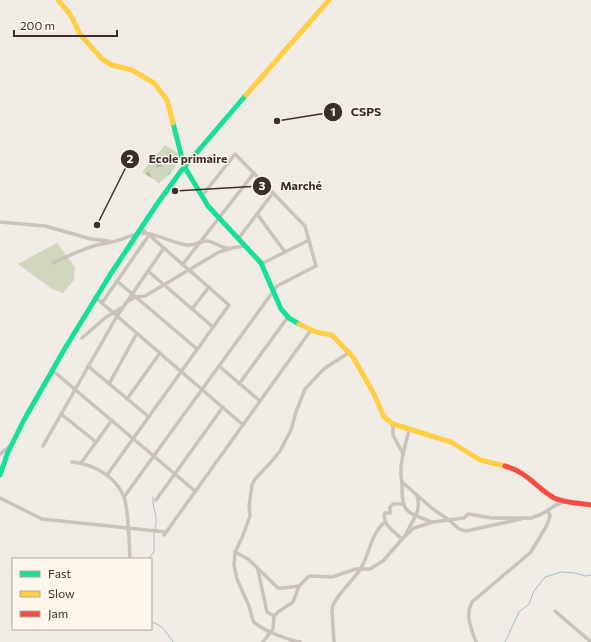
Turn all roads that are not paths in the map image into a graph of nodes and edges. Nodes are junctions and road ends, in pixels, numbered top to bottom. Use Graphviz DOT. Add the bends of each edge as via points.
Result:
graph roads {
  1 [pos="58,0"];
  2 [pos="330,0"];
  3 [pos="184,166"];
  4 [pos="254,173"];
  5 [pos="273,193"];
  6 [pos="202,196"];
  7 [pos="257,214"];
  8 [pos="219,218"];
  9 [pos="0,222"];
  10 [pos="141,228"];
  11 [pos="137,234"];
  12 [pos="149,234"];
  13 [pos="238,239"];
  14 [pos="309,240"];
  15 [pos="112,242"];
  16 [pos="200,243"];
  17 [pos="244,246"];
  18 [pos="164,248"];
  19 [pos="232,248"];
  20 [pos="285,252"];
  21 [pos="53,263"];
  22 [pos="183,264"];
  23 [pos="261,264"];
  24 [pos="148,271"];
  25 [pos="190,271"];
  26 [pos="117,281"];
  27 [pos="164,285"];
  28 [pos="209,287"];
  29 [pos="273,291"];
  30 [pos="132,294"];
  31 [pos="95,297"];
  32 [pos="136,297"];
  33 [pos="102,303"];
  34 [pos="125,304"];
  35 [pos="192,309"];
  36 [pos="115,314"];
  37 [pos="288,317"];
  38 [pos="213,327"];
  39 [pos="310,330"];
  40 [pos="137,333"];
  41 [pos="82,338"];
  42 [pos="198,349"];
  43 [pos="350,352"];
  44 [pos="160,353"];
  45 [pos="88,366"];
  46 [pos="219,366"];
  47 [pos="52,370"];
  48 [pos="181,371"];
  49 [pos="109,384"];
  50 [pos="239,384"];
  51 [pos="202,389"];
  52 [pos="75,390"];
  53 [pos="127,399"];
  54 [pos="260,401"];
  55 [pos="223,407"];
  56 [pos="61,414"];
  57 [pos="149,417"];
  58 [pos="112,420"];
  59 [pos="393,424"];
  60 [pos="243,425"];
  61 [pos="409,430"];
  62 [pos="134,439"];
  63 [pos="96,442"];
  64 [pos="11,445"];
  65 [pos="43,446"];
  66 [pos="0,454"];
  67 [pos="403,454"];
  68 [pos="154,456"];
  69 [pos="2,462"];
  70 [pos="72,462"];
  71 [pos="81,463"];
  72 [pos="175,474"];
  73 [pos="0,475"];
  74 [pos="107,476"];
  75 [pos="402,482"];
  76 [pos="195,491"];
  77 [pos="417,495"];
  78 [pos="124,497"];
  79 [pos="0,498"];
  80 [pos="156,500"];
  81 [pos="566,501"];
  82 [pos="402,504"];
  83 [pos="591,505"];
  84 [pos="548,510"];
  85 [pos="416,516"];
  86 [pos="525,517"];
  87 [pos="450,520"];
  88 [pos="385,522"];
  89 [pos="433,522"];
  90 [pos="128,528"];
  91 [pos="406,535"];
  92 [pos="402,539"];
  93 [pos="235,552"];
  94 [pos="130,558"];
  95 [pos="258,569"];
  96 [pos="360,570"];
  97 [pos="300,586"];
  98 [pos="555,611"];
  99 [pos="274,616"];
  100 [pos="272,632"];
  101 [pos="263,642"];
  102 [pos="300,642"];
  103 [pos="334,642"];
  104 [pos="476,642"];
  105 [pos="591,642"];
  1 -- 3 [label="street" via="70,14 80,34 102,59 112,65 132,70 154,83 160,90 167,100"];
  2 -- 3 [label="street"];
  3 -- 6 [label="street"];
  3 -- 10 [label="street"];
  4 -- 5 [label="street"];
  4 -- 6 [label="street" via="235,154"];
  4 -- 8 [label="street"];
  5 -- 7 [label="street"];
  5 -- 14 [label="street" via="305,226"];
  6 -- 8 [label="street"];
  7 -- 13 [label="street"];
  7 -- 20 [label="street"];
  8 -- 13 [label="street"];
  8 -- 16 [label="street"];
  9 -- 15 [label="street" via="45,226"];
  10 -- 11 [label="street"];
  10 -- 12 [label="street"];
  11 -- 12 [label="street"];
  11 -- 15 [label="street"];
  11 -- 31 [label="street"];
  12 -- 16 [label="street" via="186,245 195,246"];
  12 -- 18 [label="street"];
  12 -- 26 [label="street"];
  13 -- 17 [label="street"];
  14 -- 20 [label="street"];
  14 -- 29 [label="street" via="316,266 277,286"];
  15 -- 21 [label="street"];
  16 -- 19 [label="street" via="208,241 223,248"];
  16 -- 22 [label="street"];
  17 -- 19 [label="street"];
  17 -- 23 [label="street"];
  18 -- 22 [label="street"];
  18 -- 24 [label="street"];
  19 -- 25 [label="street" via="219,252"];
  20 -- 23 [label="street"];
  22 -- 25 [label="street"];
  23 -- 29 [label="street"];
  24 -- 27 [label="street"];
  24 -- 30 [label="street"];
  25 -- 27 [label="street"];
  25 -- 28 [label="street"];
  26 -- 30 [label="street"];
  26 -- 33 [label="street"];
  27 -- 32 [label="street" via="145,296"];
  27 -- 35 [label="street"];
  28 -- 35 [label="street"];
  28 -- 38 [label="street" via="229,305"];
  29 -- 37 [label="street"];
  29 -- 46 [label="street"];
  30 -- 32 [label="street"];
  30 -- 34 [label="street"];
  31 -- 33 [label="street"];
  31 -- 47 [label="street"];
  32 -- 34 [label="street"];
  32 -- 42 [label="street"];
  33 -- 36 [label="street"];
  34 -- 36 [label="street"];
  35 -- 38 [label="street"];
  36 -- 40 [label="street"];
  36 -- 41 [label="street"];
  36 -- 45 [label="street"];
  37 -- 39 [label="street"];
  37 -- 50 [label="street"];
  38 -- 42 [label="street"];
  39 -- 43 [label="street" via="332,335"];
  39 -- 54 [label="street"];
  40 -- 44 [label="street"];
  40 -- 49 [label="street"];
  42 -- 48 [label="street"];
  43 -- 59 [label="street" via="374,394 382,414"];
  43 -- 93 [label="street" via="325,368 305,389 291,430 280,451 253,481 249,500 250,516"];
  44 -- 48 [label="street"];
  44 -- 53 [label="street"];
  45 -- 49 [label="street"];
  45 -- 52 [label="street"];
  46 -- 50 [label="street"];
  46 -- 51 [label="street"];
  47 -- 52 [label="street"];
  47 -- 64 [label="street"];
  48 -- 51 [label="street"];
  48 -- 57 [label="street"];
  49 -- 53 [label="street"];
  50 -- 54 [label="street"];
  51 -- 55 [label="street"];
  51 -- 68 [label="street"];
  52 -- 56 [label="street"];
  52 -- 58 [label="street"];
  53 -- 57 [label="street"];
  54 -- 60 [label="street"];
  55 -- 60 [label="street"];
  55 -- 72 [label="street"];
  56 -- 63 [label="street"];
  56 -- 65 [label="street"];
  57 -- 62 [label="street"];
  58 -- 62 [label="street"];
  58 -- 63 [label="street"];
  59 -- 61 [label="street"];
  59 -- 67 [label="street" via="393,435"];
  60 -- 76 [label="street"];
  61 -- 67 [label="street"];
  61 -- 81 [label="street" via="452,442 480,460 515,469 550,494"];
  62 -- 68 [label="street"];
  62 -- 74 [label="street"];
  63 -- 71 [label="street"];
  64 -- 66 [label="street"];
  64 -- 69 [label="street"];
  67 -- 75 [label="street"];
  68 -- 72 [label="street"];
  68 -- 78 [label="street"];
  69 -- 73 [label="street"];
  70 -- 71 [label="street"];
  71 -- 74 [label="street" via="90,465"];
  72 -- 76 [label="street"];
  72 -- 80 [label="street"];
  74 -- 78 [label="street"];
  75 -- 77 [label="street"];
  75 -- 82 [label="street"];
  76 -- 90 [label="street" via="165,533"];
  77 -- 85 [label="street" via="419,507"];
  77 -- 87 [label="street"];
  78 -- 90 [label="street"];
  79 -- 90 [label="street" via="42,519"];
  81 -- 83 [label="street"];
  81 -- 84 [label="street"];
  82 -- 85 [label="street"];
  82 -- 88 [label="street" via="396,503 391,506 390,513 384,514"];
  84 -- 86 [label="street" via="535,517"];
  84 -- 104 [label="street" via="550,516 547,525 531,552 472,602 469,622"];
  85 -- 89 [label="street"];
  85 -- 91 [label="street"];
  86 -- 87 [label="street" via="492,518 468,514 464,518"];
  86 -- 87 [label="street" via="466,531 459,529"];
  87 -- 89 [label="street"];
  88 -- 92 [label="street"];
  88 -- 96 [label="street" via="376,531"];
  89 -- 91 [label="street" via="414,528"];
  90 -- 94 [label="street"];
  91 -- 92 [label="street"];
  92 -- 96 [label="street" via="379,564 370,569"];
  93 -- 95 [label="street" via="248,559"];
  93 -- 100 [label="street" via="236,579 253,621"];
  95 -- 97 [label="street" via="278,588"];
  95 -- 99 [label="street" via="267,612"];
  96 -- 97 [label="street" via="332,577 310,576"];
  96 -- 103 [label="street" via="333,605"];
  97 -- 99 [label="street" via="293,602"];
  98 -- 105 [label="street"];
  99 -- 100 [label="street"];
  100 -- 101 [label="street"];
  100 -- 102 [label="street"];
}
